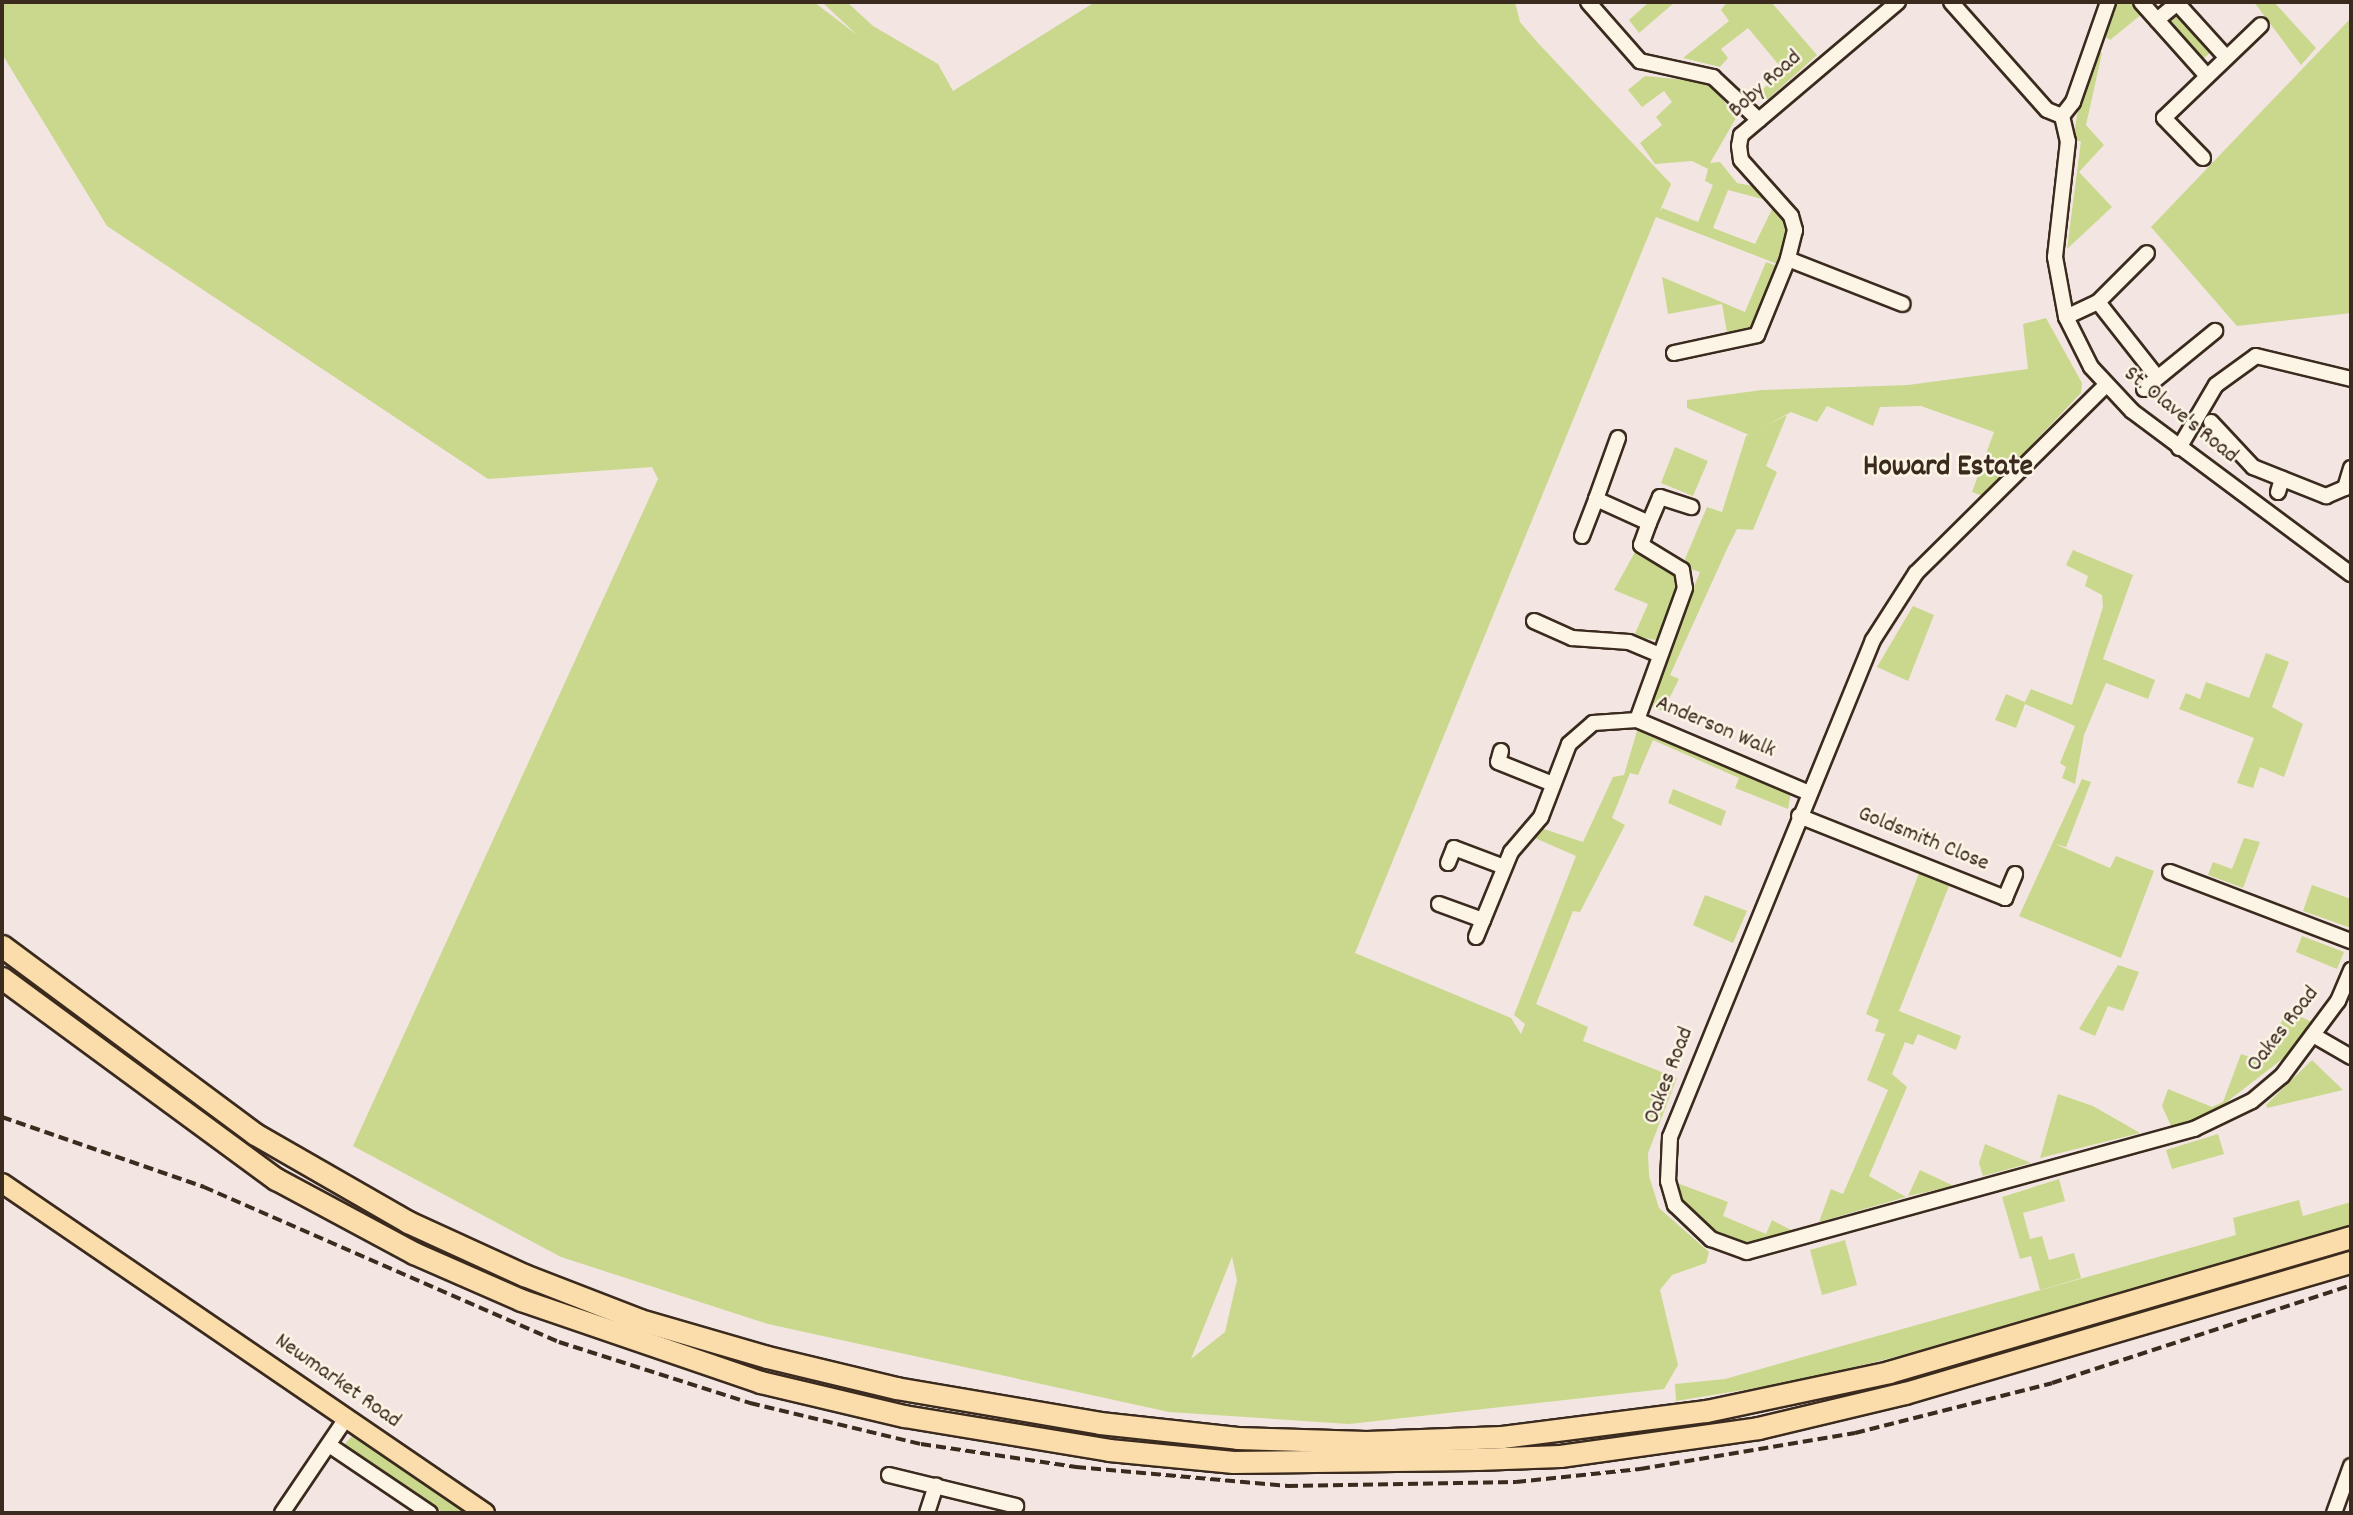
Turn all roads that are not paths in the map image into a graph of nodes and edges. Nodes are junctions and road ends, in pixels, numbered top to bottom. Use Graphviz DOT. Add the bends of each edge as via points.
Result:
graph roads {
  1 [pos="1588,2"];
  2 [pos="1898,2"];
  3 [pos="1951,2"];
  4 [pos="2108,2"];
  5 [pos="2141,2"];
  6 [pos="2157,20"];
  7 [pos="2261,25"];
  8 [pos="2226,57"];
  9 [pos="2207,76"];
  10 [pos="2062,116"];
  11 [pos="1759,120"];
  12 [pos="2203,158"];
  13 [pos="2147,253"];
  14 [pos="1788,259"];
  15 [pos="2098,302"];
  16 [pos="1903,304"];
  17 [pos="2066,317"];
  18 [pos="2215,331"];
  19 [pos="1674,353"];
  20 [pos="2157,377"];
  21 [pos="2351,379"];
  22 [pos="2105,386"];
  23 [pos="2144,389"];
  24 [pos="2211,422"];
  25 [pos="1618,438"];
  26 [pos="2179,448"];
  27 [pos="2351,468"];
  28 [pos="1596,499"];
  29 [pos="1691,507"];
  30 [pos="1649,523"];
  31 [pos="1582,536"];
  32 [pos="2351,574"];
  33 [pos="1534,621"];
  34 [pos="1659,655"];
  35 [pos="1637,720"];
  36 [pos="1501,751"];
  37 [pos="1553,784"];
  38 [pos="1809,793"];
  39 [pos="1799,816"];
  40 [pos="1448,863"];
  41 [pos="1504,867"];
  42 [pos="2170,872"];
  43 [pos="2015,874"];
  44 [pos="1439,904"];
  45 [pos="1483,920"];
  46 [pos="1476,937"];
  47 [pos="2351,941"];
  48 [pos="2,946"];
  49 [pos="2351,970"];
  50 [pos="2,978"];
  51 [pos="2313,1035"];
  52 [pos="2351,1057"];
  53 [pos="2,1182"];
  54 [pos="2351,1237"];
  55 [pos="2351,1262"];
  56 [pos="347,1417"];
  57 [pos="332,1447"];
  58 [pos="2351,1466"];
  59 [pos="889,1475"];
  60 [pos="936,1485"];
  61 [pos="1016,1506"];
  62 [pos="282,1513"];
  63 [pos="430,1513"];
  64 [pos="485,1513"];
  65 [pos="927,1513"];
  66 [pos="2334,1513"];
  1 -- 11 [label="street" via="1640,61 1713,77"];
  2 -- 11 [label="street, Boby Road"];
  3 -- 10 [label="street" via="2047,110"];
  4 -- 10 [label="street" via="2073,102"];
  5 -- 6 [label="street"];
  6 -- 8 [label="street" via="2178,3"];
  6 -- 9 [label="street"];
  7 -- 8 [label="street"];
  8 -- 9 [label="street"];
  9 -- 12 [label="street" via="2164,118"];
  10 -- 17 [label="street, St. Olave's Road" via="2068,141 2054,226"];
  11 -- 14 [label="street, Boby Road" via="1741,135 1741,160 1791,216"];
  13 -- 15 [label="street"];
  14 -- 16 [label="street"];
  14 -- 19 [label="street, Boby Road" via="1757,335"];
  15 -- 17 [label="street"];
  15 -- 20 [label="street"];
  17 -- 22 [label="street, St. Olave's Road"];
  18 -- 20 [label="street"];
  20 -- 23 [label="street"];
  21 -- 26 [label="street" via="2256,356 2216,385"];
  22 -- 26 [label="street, St. Olave's Road"];
  22 -- 38 [label="street, Oakes Road" via="1916,573 1873,640"];
  24 -- 27 [label="street" via="2253,467 2280,485 2336,495"];
  25 -- 28 [label="street"];
  26 -- 32 [label="street, St. Olave's Road"];
  28 -- 30 [label="street"];
  28 -- 31 [label="street"];
  29 -- 30 [label="street" via="1660,497"];
  30 -- 34 [label="street" via="1641,545 1682,570 1685,588"];
  33 -- 34 [label="street" via="1572,638 1629,642"];
  34 -- 35 [label="street"];
  35 -- 37 [label="street, Anderson Walk" via="1583,729 1569,744"];
  35 -- 38 [label="street, Anderson Walk"];
  36 -- 37 [label="street" via="1498,762"];
  37 -- 41 [label="street, Anderson Walk" via="1541,817"];
  38 -- 39 [label="street, Oakes Road"];
  39 -- 43 [label="street, Goldsmith Close" via="2005,898"];
  39 -- 51 [label="street, Oakes Road" via="1670,1137 1668,1181 1675,1205 1718,1242 1747,1252 1775,1247 2194,1129 2265,1091"];
  40 -- 41 [label="street" via="1454,848"];
  41 -- 45 [label="street, Anderson Walk"];
  42 -- 47 [label="street"];
  44 -- 45 [label="street"];
  45 -- 46 [label="street, Anderson Walk"];
  48 -- 54 [label="highway" via="256,1134 408,1222 524,1275 640,1320 766,1357 897,1388 1100,1423 1237,1438 1366,1442 1502,1437 1706,1411 1889,1372"];
  49 -- 51 [label="street, Oakes Road"];
  50 -- 55 [label="highway" via="267,1173 414,1253 521,1300 760,1382 904,1416 1109,1450 1323,1464 1477,1459 1560,1456 1758,1428 1905,1393"];
  51 -- 52 [label="street"];
  53 -- 56 [label="main road, Newmarket Road"];
  56 -- 57 [label="street"];
  56 -- 64 [label="main road, Newmarket Road"];
  57 -- 62 [label="street"];
  57 -- 63 [label="street"];
  58 -- 66 [label="street"];
  59 -- 60 [label="street"];
  60 -- 61 [label="street"];
  60 -- 65 [label="street"];
}
